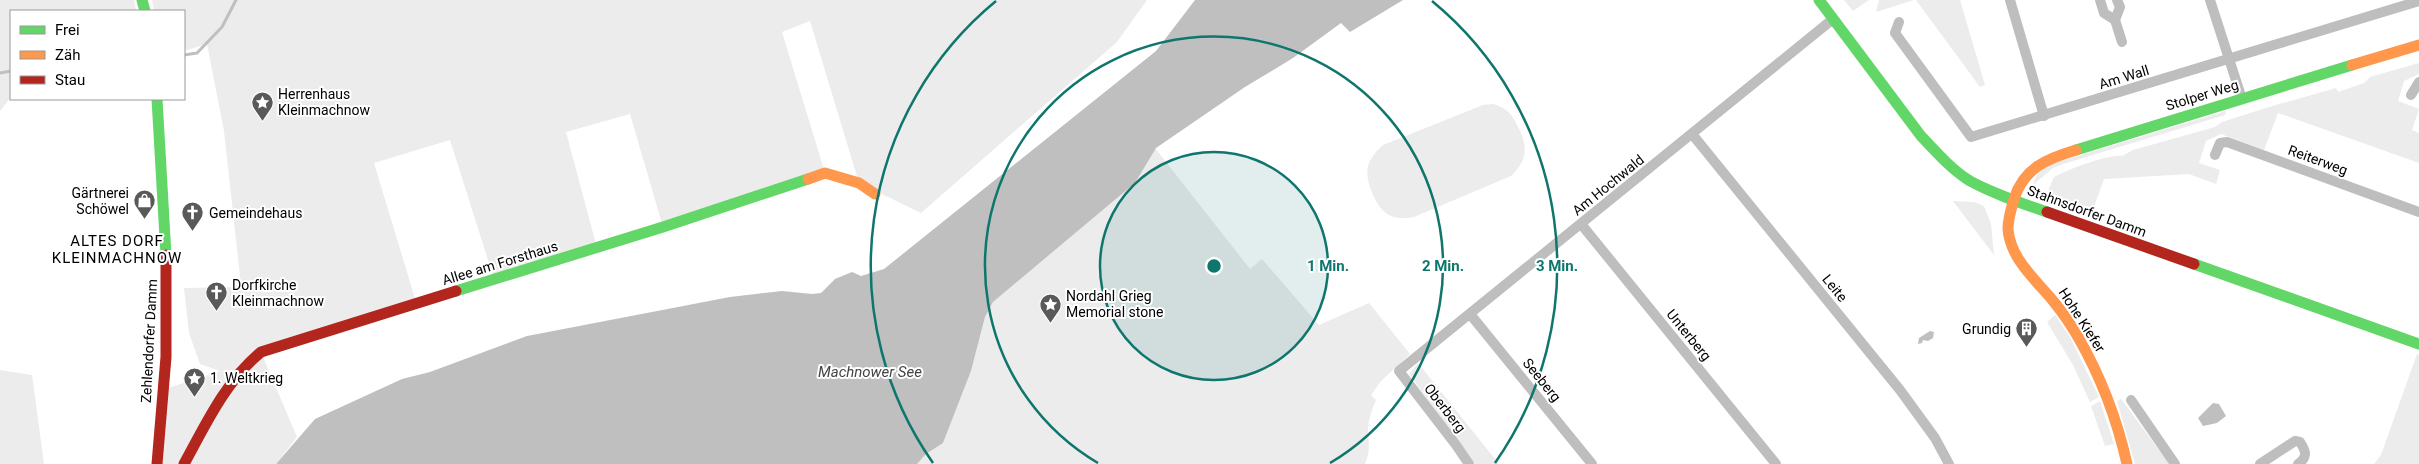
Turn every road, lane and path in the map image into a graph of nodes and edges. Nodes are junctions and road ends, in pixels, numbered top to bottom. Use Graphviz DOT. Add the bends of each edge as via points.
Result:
graph roads {
  1 [pos="1819,0"];
  2 [pos="2010,0"];
  3 [pos="2100,0"];
  4 [pos="2117,0"];
  5 [pos="2210,0"];
  6 [pos="2415,1"];
  7 [pos="1834,19"];
  8 [pos="2116,20"];
  9 [pos="1899,22"];
  10 [pos="2122,42"];
  11 [pos="2419,45"];
  12 [pos="2228,60"];
  13 [pos="2419,82"];
  14 [pos="2411,95"];
  15 [pos="2242,99"];
  16 [pos="157,100"];
  17 [pos="2044,116"];
  18 [pos="1692,134"];
  19 [pos="2215,155"];
  20 [pos="875,194"];
  21 [pos="2013,200"];
  22 [pos="2419,212"];
  23 [pos="1581,224"];
  24 [pos="1470,314"];
  25 [pos="2419,344"];
  26 [pos="1399,371"];
  27 [pos="2131,400"];
  28 [pos="157,464"];
  29 [pos="184,464"];
  30 [pos="1468,464"];
  31 [pos="1592,464"];
  32 [pos="1776,464"];
  33 [pos="1949,464"];
  34 [pos="2127,464"];
  35 [pos="2175,464"];
  36 [pos="2260,464"];
  37 [pos="2298,464"];
  1 -- 7 [label="street, Stahnsdorfer Damm"];
  2 -- 17 [label="street"];
  3 -- 8 [label="street" via="2104,13"];
  4 -- 8 [label="street" via="2120,7"];
  5 -- 12 [label="street"];
  6 -- 12 [label="street, Am Wall"];
  7 -- 18 [label="street, Am Hochwald"];
  7 -- 21 [label="street, Stahnsdorfer Damm" via="1936,153 1969,180"];
  8 -- 10 [label="street"];
  9 -- 17 [label="street, Am Wall" via="1895,33 1971,137"];
  11 -- 15 [label="street, Stolper Weg"];
  12 -- 15 [label="street"];
  12 -- 17 [label="street, Am Wall"];
  13 -- 14 [label="street"];
  15 -- 21 [label="street, Stolper Weg" via="2054,156 2022,177"];
  16 -- 28 [label="street, Zehlendorfer Damm" via="167,278 166,357"];
  18 -- 23 [label="street, Am Hochwald"];
  18 -- 33 [label="street, Leite" via="1900,390 1935,438"];
  19 -- 22 [label="street, Reiterweg" via="2220,143 2227,142"];
  20 -- 29 [label="street, Allee am Forsthaus" via="859,183 825,173 663,228 261,352 248,361 237,377"];
  21 -- 25 [label="street, Stahnsdorfer Damm"];
  21 -- 34 [label="street, Hohe Kiefer" via="2007,220 2012,246 2068,321 2090,359 2114,416"];
  23 -- 24 [label="street, Am Hochwald"];
  23 -- 32 [label="street, Unterberg"];
  24 -- 26 [label="street, Am Hochwald"];
  24 -- 31 [label="street, Seeberg"];
  26 -- 30 [label="street, Oberberg"];
  27 -- 35 [label="street"];
  36 -- 37 [label="street" via="2295,441 2300,442 2306,451"];
}
